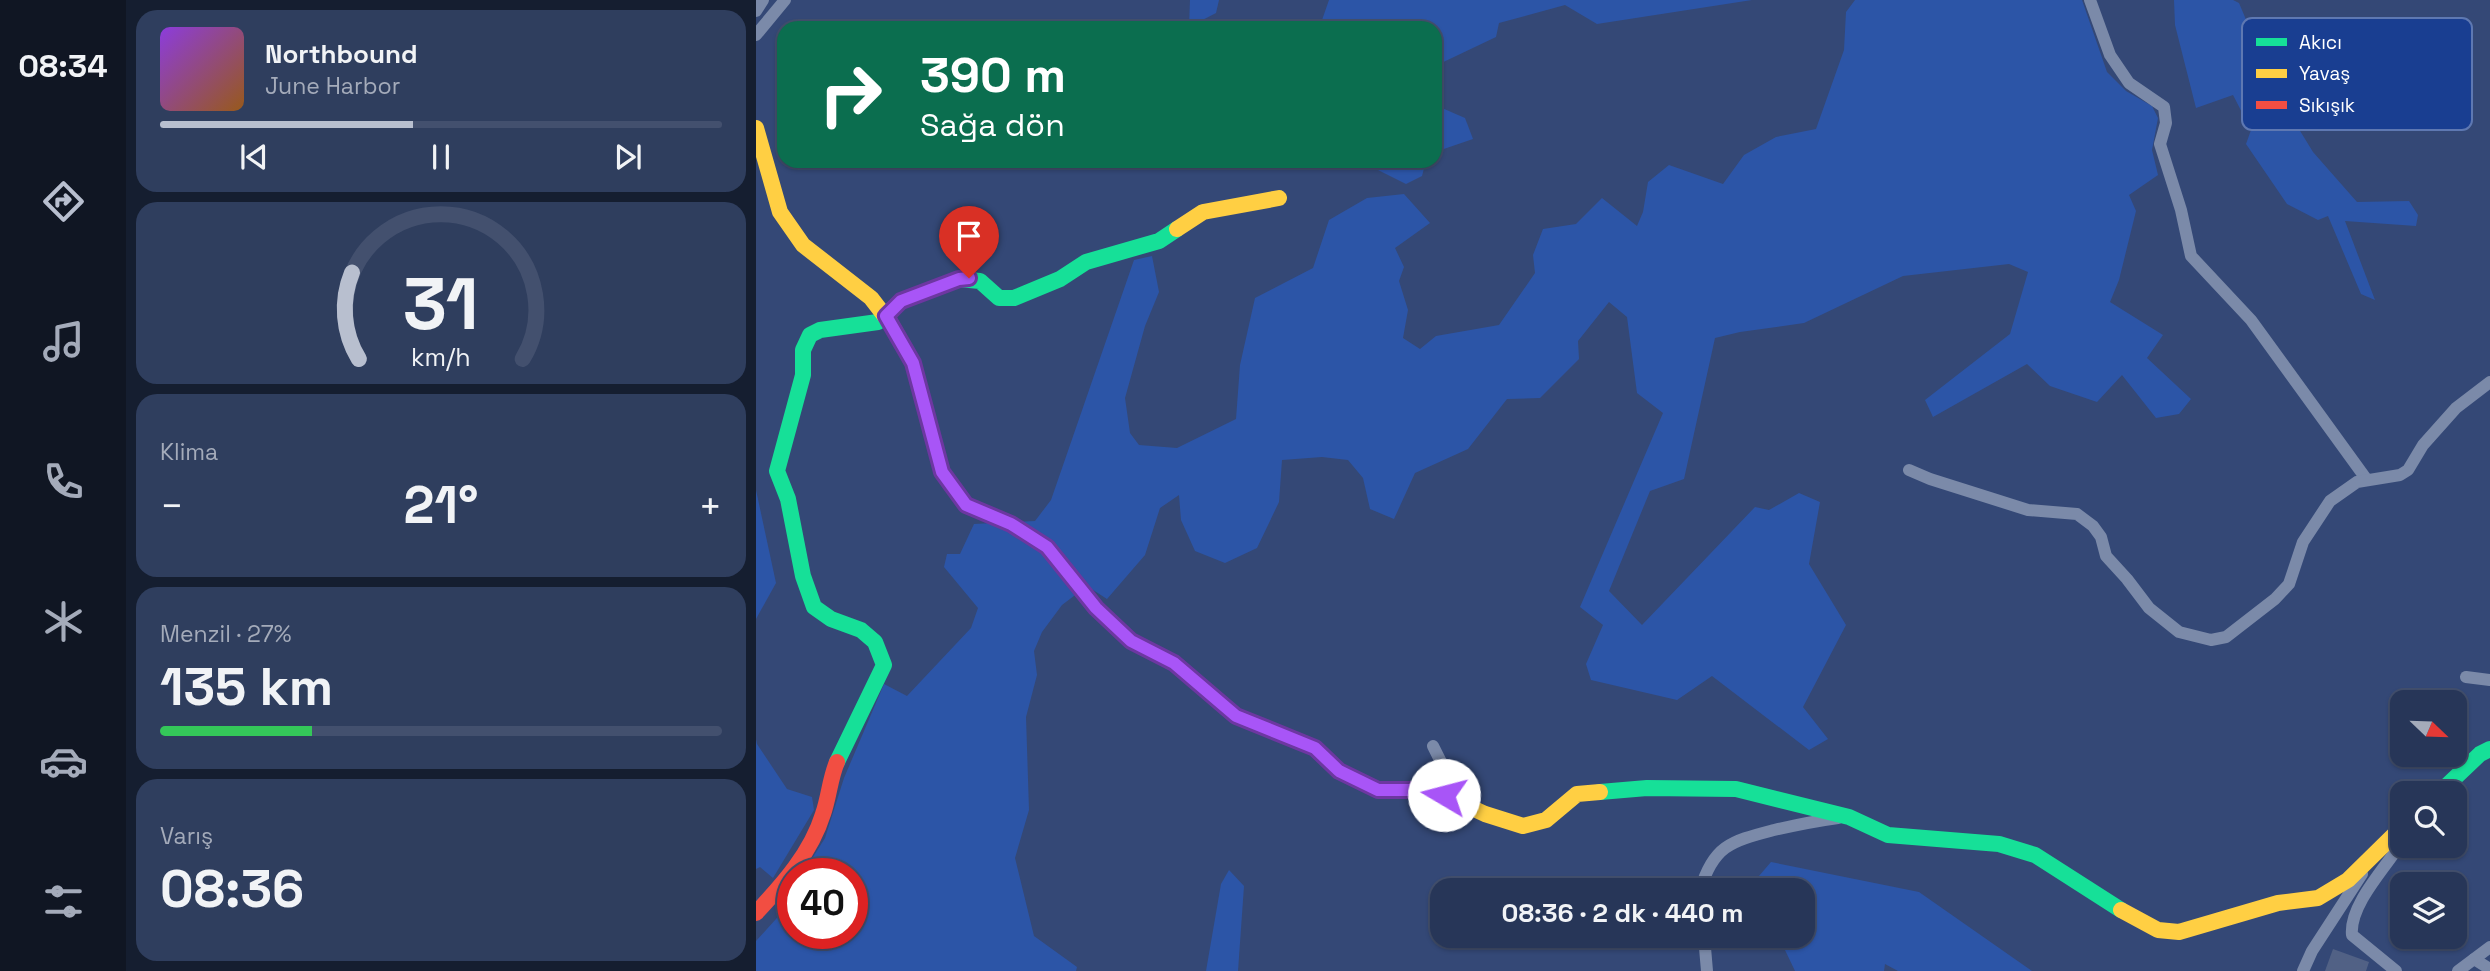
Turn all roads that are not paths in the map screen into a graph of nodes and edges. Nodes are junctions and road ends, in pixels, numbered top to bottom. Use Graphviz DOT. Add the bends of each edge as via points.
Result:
graph roads {
  1 [pos="762,0"];
  2 [pos="785,0"];
  3 [pos="2090,0"];
  4 [pos="756,11"];
  5 [pos="756,35"];
  6 [pos="756,128"];
  7 [pos="1279,198"];
  8 [pos="886,316"];
  9 [pos="2490,382"];
  10 [pos="1909,470"];
  11 [pos="2367,480"];
  12 [pos="2466,677"];
  13 [pos="2490,680"];
  14 [pos="1433,746"];
  15 [pos="2490,749"];
  16 [pos="2451,781"];
  17 [pos="1444,795"];
  18 [pos="1849,817"];
  19 [pos="2390,839"];
  20 [pos="2378,851"];
  21 [pos="2391,858"];
  22 [pos="1704,878"];
  23 [pos="756,913"];
  24 [pos="2490,947"];
  25 [pos="1705,948"];
  26 [pos="2474,959"];
  27 [pos="2490,969"];
  28 [pos="1707,971"];
  29 [pos="2303,971"];
  30 [pos="2396,971"];
  31 [pos="2458,971"];
  1 -- 4 [label="street"];
  2 -- 5 [label="street"];
  3 -- 11 [label="street" via="2110,55 2129,83 2165,107 2160,144 2191,256 2251,320"];
  6 -- 8 [label="street" via="780,212 803,245 871,298"];
  7 -- 8 [label="street" via="1203,212 1159,241 1086,262 1060,279 1014,298 999,298 979,281 959,279 901,301"];
  8 -- 17 [label="street" via="913,363 942,472 966,505 1011,524 1047,547 1096,608 1131,641 1174,663 1236,716 1315,748 1339,771 1378,790"];
  8 -- 23 [label="street" via="878,323 810,335 803,350 795,409 780,454 777,471 814,607 862,630 875,642 884,665 835,766 811,844"];
  9 -- 11 [label="street" via="2456,408 2408,470"];
  10 -- 11 [label="street" via="2028,510 2077,514 2093,526 2106,556 2149,608 2179,632 2211,640 2227,637 2275,599 2289,584 2303,542 2330,501"];
  12 -- 13 [label="street"];
  14 -- 17 [label="street" via="1442,764"];
  15 -- 16 [label="street"];
  17 -- 18 [label="street" via="1523,826 1546,820 1577,794 1647,788 1736,789"];
  18 -- 20 [label="street" via="1888,835 1999,844 2035,855 2133,918 2158,930 2179,932 2278,903 2318,898 2348,880"];
  18 -- 22 [label="street" via="1806,822 1737,840 1717,855"];
  19 -- 20 [label="street"];
  20 -- 29 [label="street"];
  21 -- 30 [label="street" via="2357,906 2351,926 2352,935"];
  24 -- 26 [label="street"];
  25 -- 28 [label="street"];
  26 -- 27 [label="street"];
  26 -- 31 [label="street"];
}
